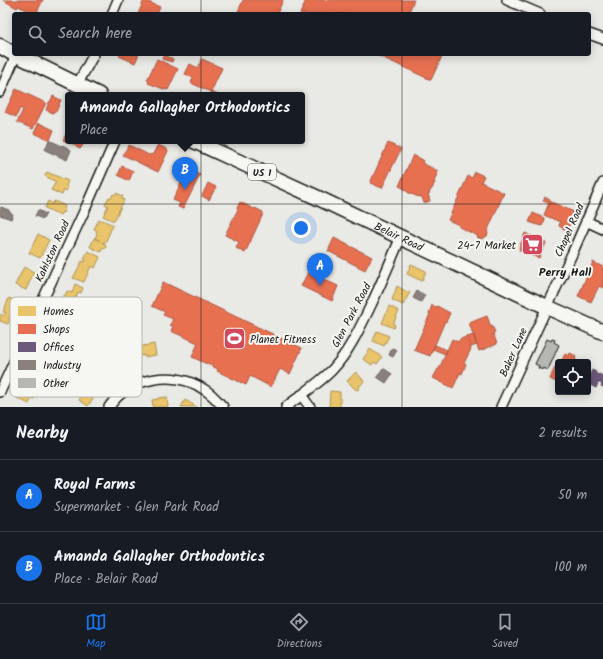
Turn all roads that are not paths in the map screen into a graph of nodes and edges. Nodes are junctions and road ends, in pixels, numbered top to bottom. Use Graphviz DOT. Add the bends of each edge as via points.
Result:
graph roads {
  1 [pos="118,0"];
  2 [pos="507,0"];
  3 [pos="113,12"];
  4 [pos="535,12"];
  5 [pos="591,35"];
  6 [pos="603,39"];
  7 [pos="0,46"];
  8 [pos="12,52"];
  9 [pos="14,56"];
  10 [pos="19,56"];
  11 [pos="93,56"];
  12 [pos="78,85"];
  13 [pos="0,92"];
  14 [pos="93,92"];
  15 [pos="114,144"];
  16 [pos="201,144"];
  17 [pos="603,183"];
  18 [pos="586,221"];
  19 [pos="603,230"];
  20 [pos="401,237"];
  21 [pos="44,297"];
  22 [pos="547,307"];
  23 [pos="603,332"];
  24 [pos="10,371"];
  25 [pos="142,382"];
  26 [pos="0,392"];
  27 [pos="301,395"];
  28 [pos="117,397"];
  29 [pos="109,407"];
  30 [pos="223,407"];
  31 [pos="286,407"];
  32 [pos="310,407"];
  33 [pos="501,407"];
  1 -- 3 [label="street"];
  2 -- 4 [label="street"];
  5 -- 6 [label="street"];
  7 -- 8 [label="highway"];
  9 -- 13 [label="street"];
  10 -- 12 [label="highway"];
  11 -- 12 [label="street"];
  12 -- 14 [label="highway"];
  15 -- 21 [label="street, Kahlston Road"];
  16 -- 20 [label="highway, Belair Road / US 1"];
  17 -- 18 [label="street, Chapel Road"];
  18 -- 19 [label="street"];
  18 -- 22 [label="street, Chapel Road"];
  20 -- 22 [label="highway, Belair Road / US 1"];
  20 -- 27 [label="street, Glen Park Road" via="352,343 332,370"];
  22 -- 23 [label="highway, Belair Road / US 1"];
  22 -- 33 [label="street, Baker Lane"];
  24 -- 26 [label="street, Kahlston Road"];
  25 -- 30 [label="street" via="159,378 195,384 206,390"];
  27 -- 31 [label="street, Glen Park Road"];
  27 -- 32 [label="street"];
  28 -- 29 [label="street"];
}
